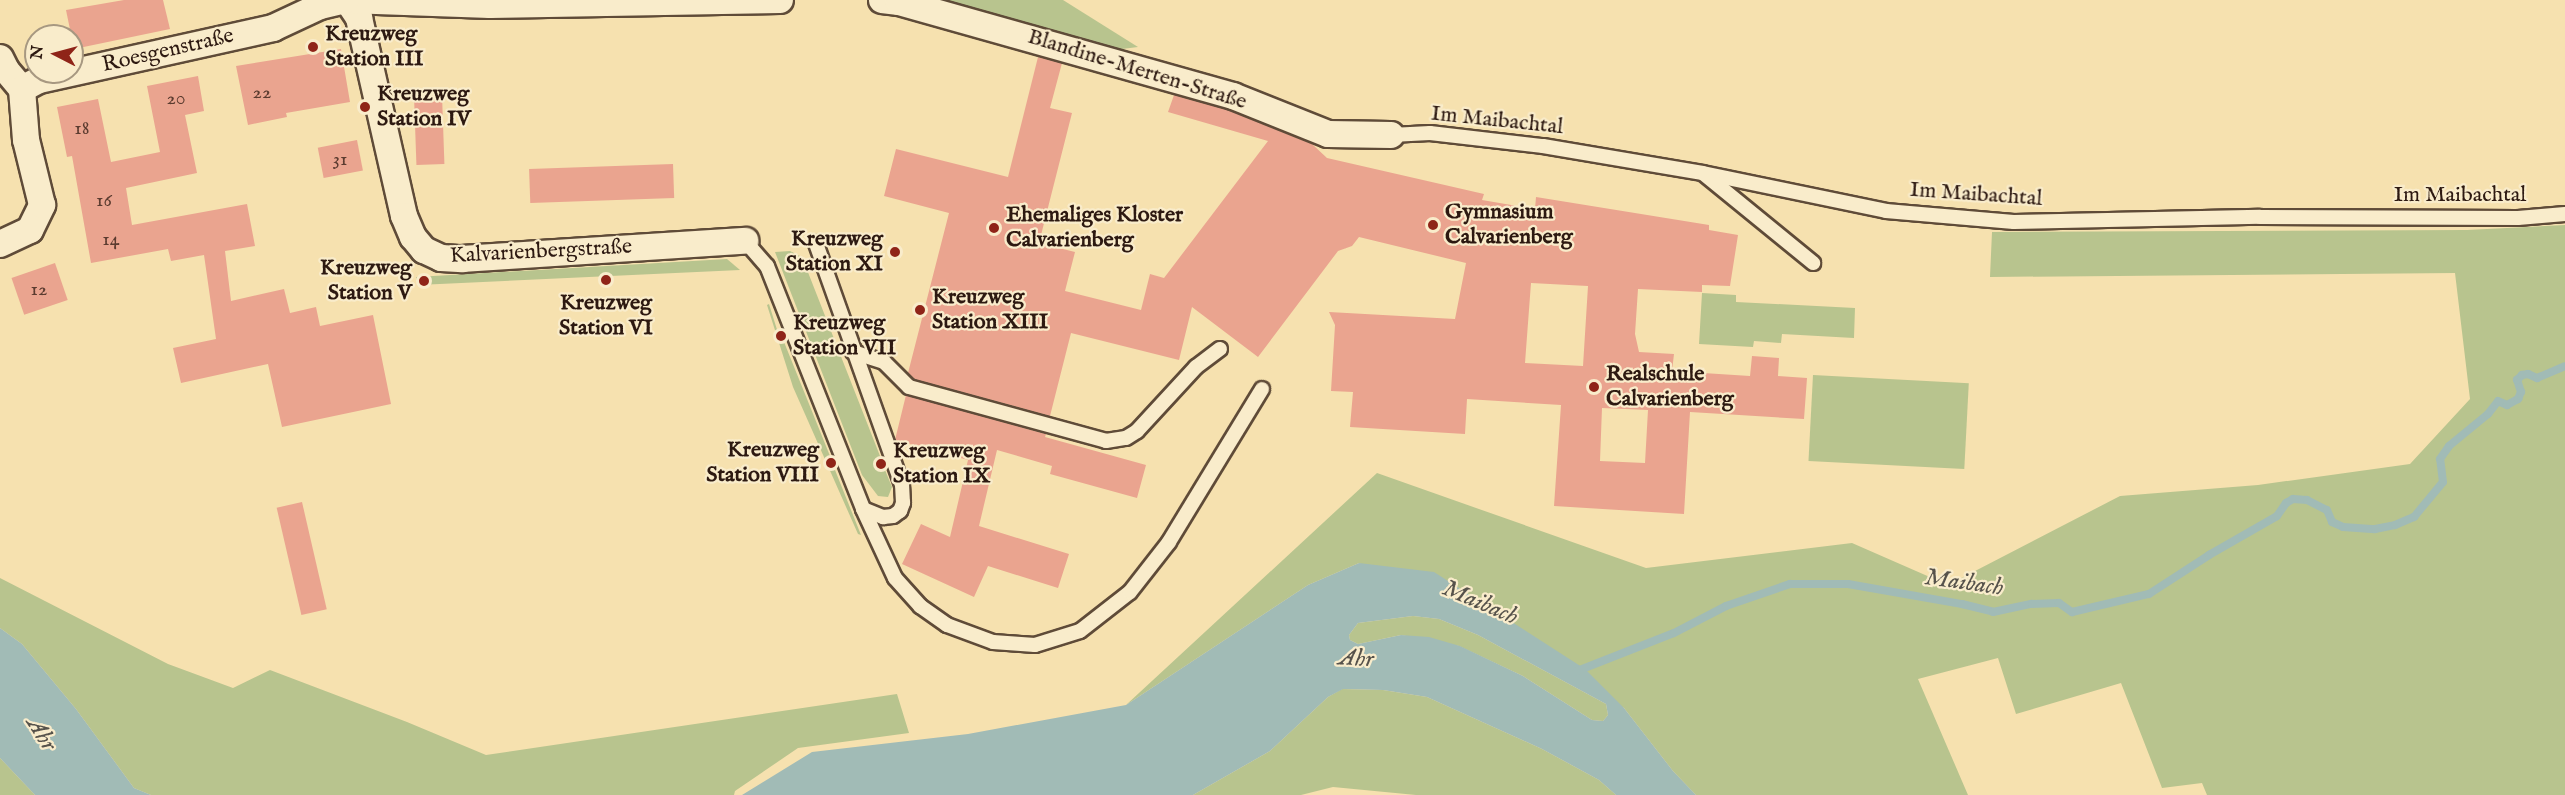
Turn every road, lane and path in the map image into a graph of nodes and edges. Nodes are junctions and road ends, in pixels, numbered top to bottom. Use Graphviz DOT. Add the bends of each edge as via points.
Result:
graph roads {
  1 [pos="347,0"];
  2 [pos="751,0"];
  3 [pos="780,0"];
  4 [pos="882,0"];
  5 [pos="490,2"];
  6 [pos="0,58"];
  7 [pos="22,89"];
  8 [pos="1390,135"];
  9 [pos="1703,173"];
  10 [pos="2565,214"];
  11 [pos="746,241"];
  12 [pos="816,243"];
  13 [pos="0,244"];
  14 [pos="1813,263"];
  15 [pos="1220,348"];
  16 [pos="853,352"];
  17 [pos="1262,389"];
  18 [pos="863,509"];
  1 -- 5 [label="street"];
  1 -- 7 [label="street, Roesgenstraße" via="320,6 273,28 39,80"];
  1 -- 11 [label="street, Kalvarienbergstraße" via="359,18 404,216 424,250 441,258 463,259"];
  2 -- 3 [label="street"];
  2 -- 5 [label="street"];
  4 -- 8 [label="street, Blandine-Merten-Straße" via="1233,96 1328,134"];
  6 -- 7 [label="street"];
  7 -- 13 [label="street" via="26,140 42,205 30,230"];
  8 -- 9 [label="lane, Im Maibachtal" via="1430,133 1506,141"];
  9 -- 10 [label="lane, Im Maibachtal" via="1886,211 2014,222 2260,217 2518,218"];
  9 -- 14 [label="lane"];
  11 -- 18 [label="lane" via="767,266"];
  12 -- 16 [label="lane"];
  15 -- 16 [label="lane" via="1196,367 1137,431 1126,438 1106,441 909,387 884,362"];
  16 -- 18 [label="lane" via="902,485 903,503 893,516 883,517"];
  17 -- 18 [label="lane" via="1168,542 1130,592 1080,631 1069,635 1035,645 993,642 947,625 920,606 896,578"];
}
